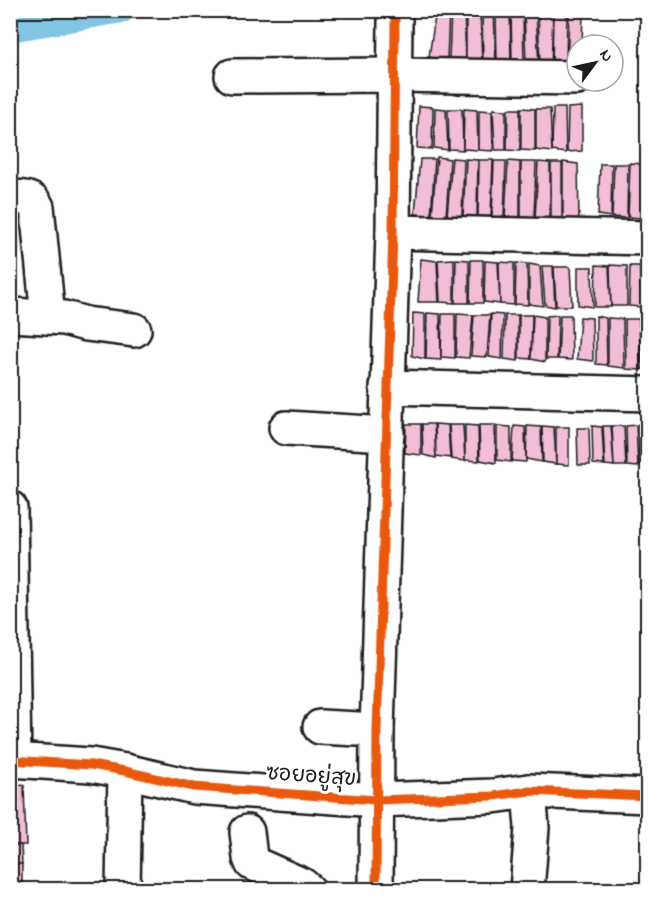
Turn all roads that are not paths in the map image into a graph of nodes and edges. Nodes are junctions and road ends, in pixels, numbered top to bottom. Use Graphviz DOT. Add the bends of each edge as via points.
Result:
graph roads {
  1 [pos="395,20"];
  2 [pos="395,75"];
  3 [pos="232,76"];
  4 [pos="565,78"];
  5 [pos="10,197"];
  6 [pos="393,232"];
  7 [pos="648,238"];
  8 [pos="10,315"];
  9 [pos="48,317"];
  10 [pos="134,330"];
  11 [pos="387,387"];
  12 [pos="648,394"];
  13 [pos="286,428"];
  14 [pos="387,434"];
  15 [pos="10,508"];
  16 [pos="320,727"];
  17 [pos="377,730"];
  18 [pos="12,761"];
  19 [pos="125,771"];
  20 [pos="529,791"];
  21 [pos="648,796"];
  22 [pos="376,800"];
  23 [pos="246,832"];
  24 [pos="123,890"];
  25 [pos="308,890"];
  26 [pos="376,890"];
  27 [pos="527,890"];
  1 -- 2 [label="street"];
  2 -- 3 [label="street"];
  2 -- 4 [label="street"];
  2 -- 6 [label="street"];
  5 -- 9 [label="street" via="29,198 37,207"];
  6 -- 7 [label="street"];
  6 -- 11 [label="street"];
  8 -- 9 [label="street"];
  9 -- 10 [label="street"];
  11 -- 12 [label="street"];
  11 -- 14 [label="street"];
  13 -- 14 [label="street"];
  14 -- 17 [label="street"];
  15 -- 18 [label="street"];
  16 -- 17 [label="street"];
  17 -- 22 [label="street"];
  18 -- 19 [label="street, ซอยอยู่สุข"];
  19 -- 22 [label="street, ซอยอยู่สุข" via="194,786"];
  19 -- 24 [label="street"];
  20 -- 21 [label="street, ซอยอยู่สุข"];
  20 -- 22 [label="street, ซอยอยู่สุข"];
  20 -- 27 [label="street" via="532,828"];
  22 -- 26 [label="street"];
  23 -- 25 [label="street" via="252,863"];
}
